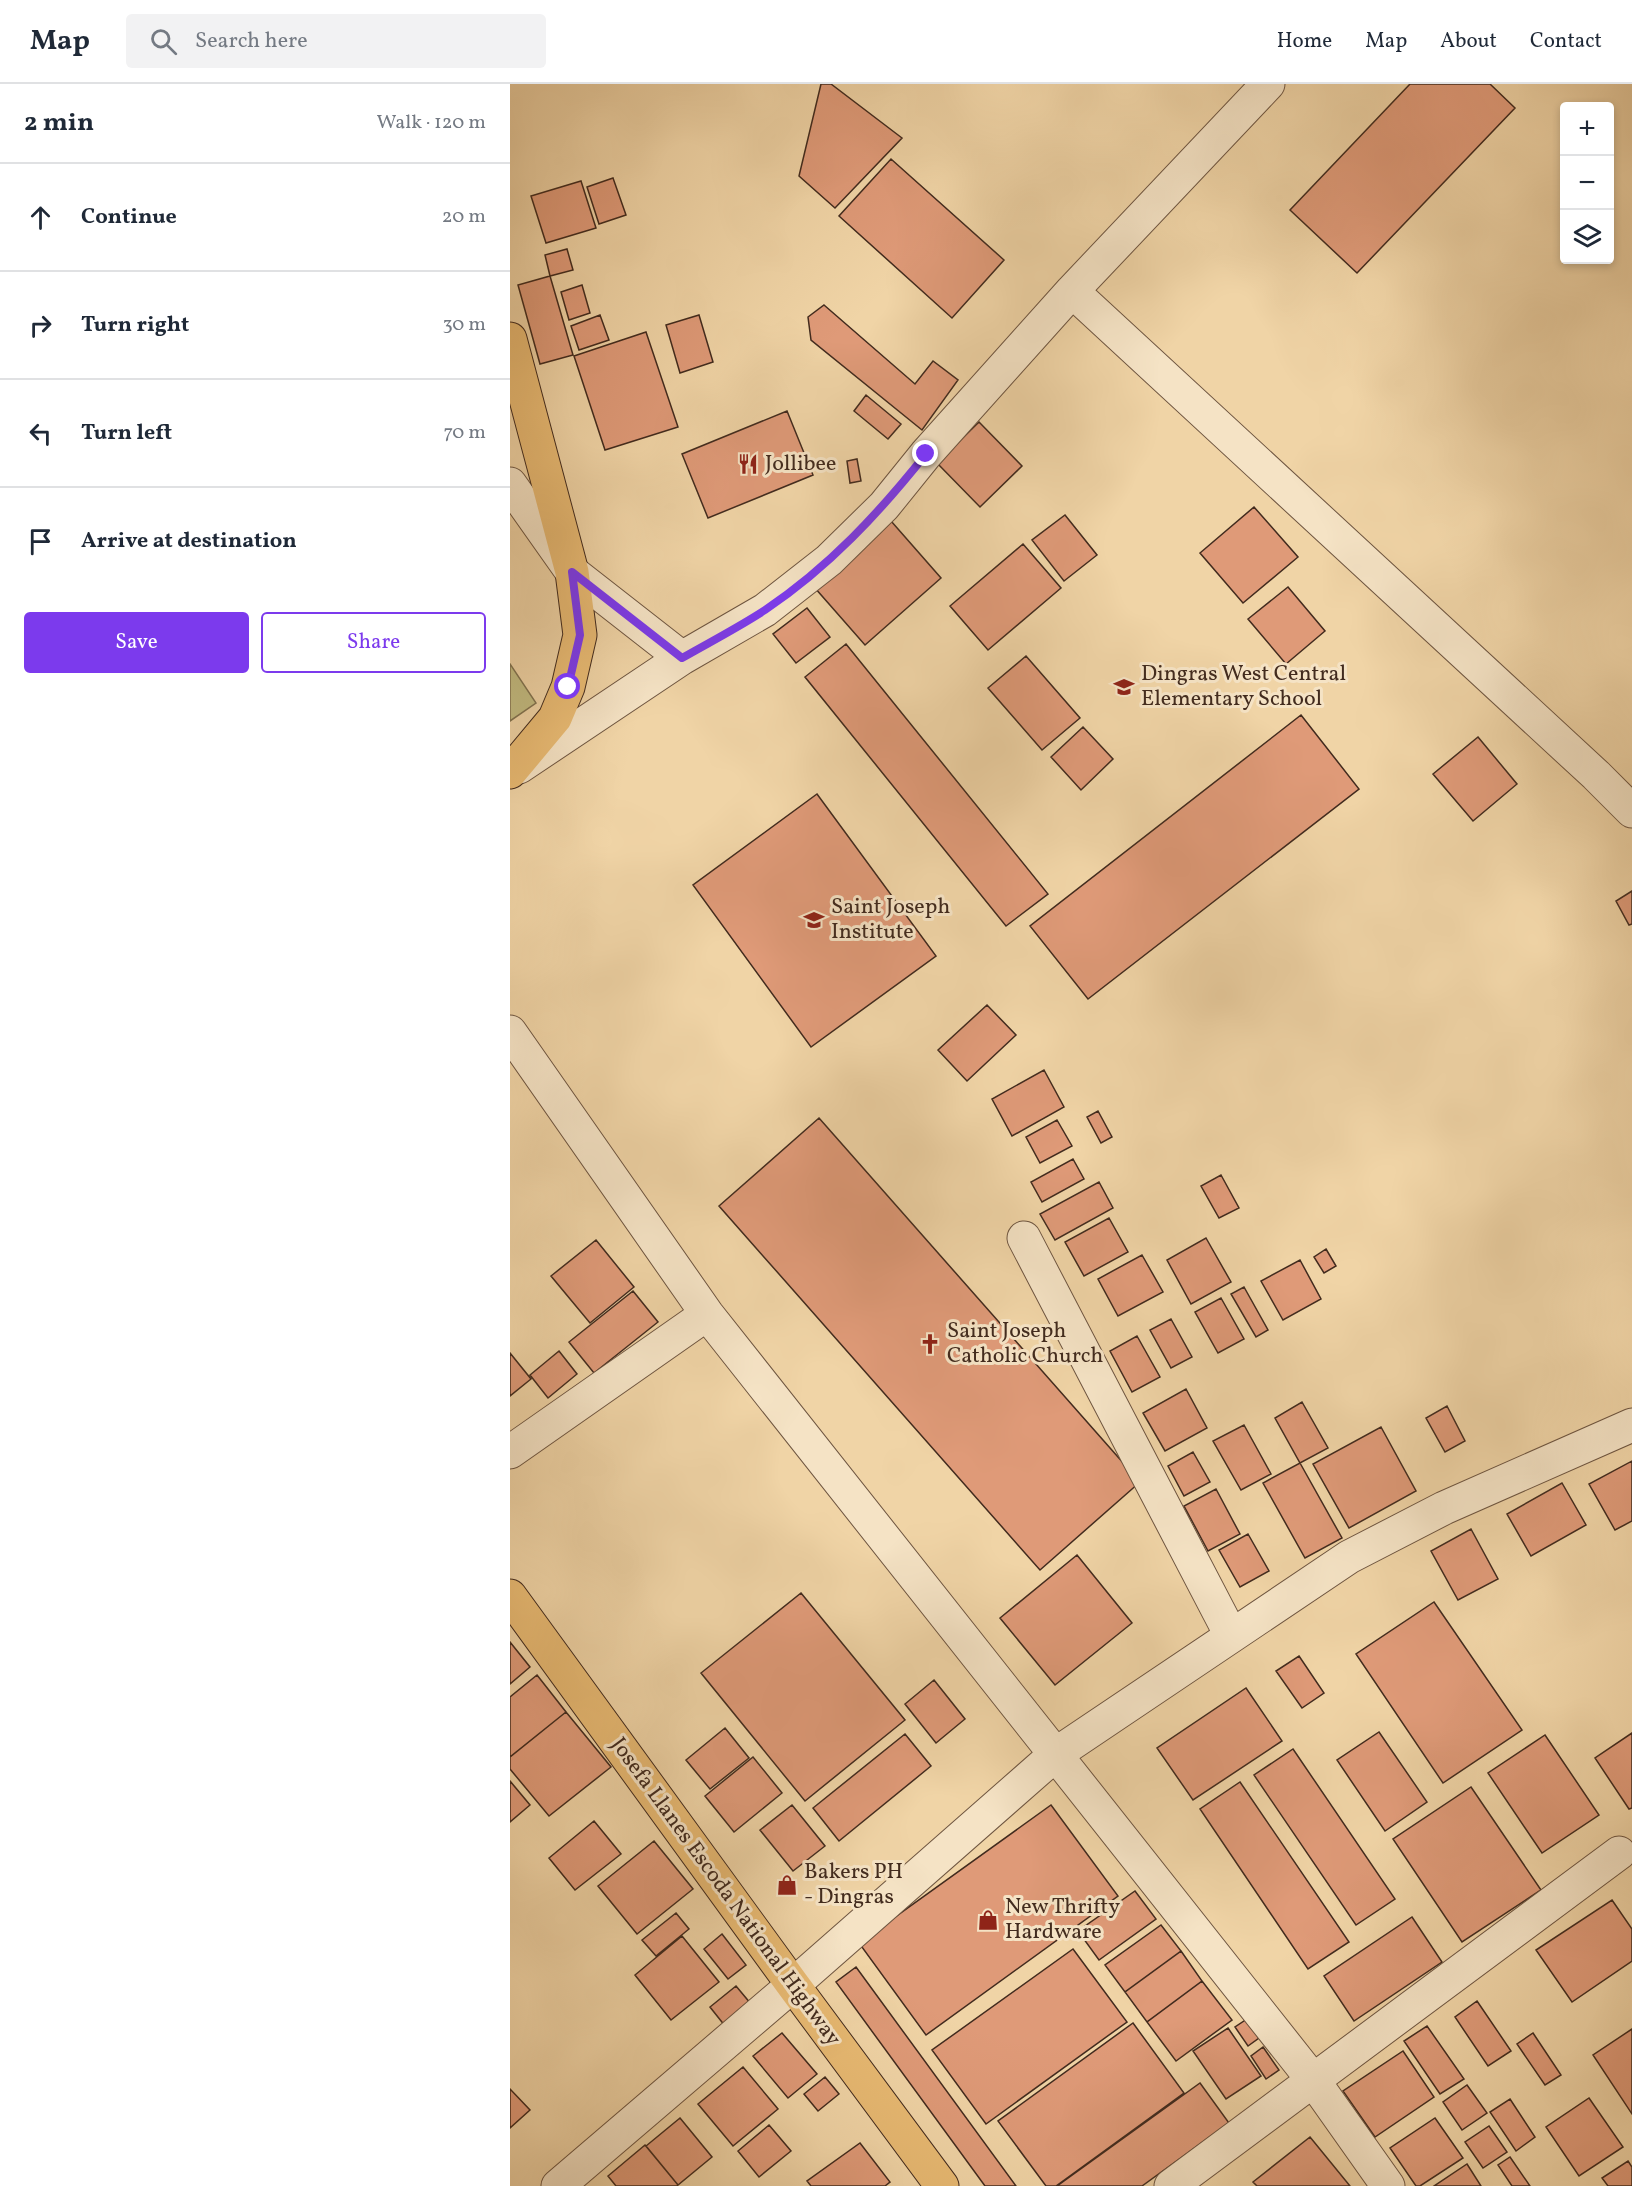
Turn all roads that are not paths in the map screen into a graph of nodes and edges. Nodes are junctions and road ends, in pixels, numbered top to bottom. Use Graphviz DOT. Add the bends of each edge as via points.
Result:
graph roads {
  1 [pos="1269,84"];
  2 [pos="1072,291"];
  3 [pos="510,339"];
  4 [pos="510,484"];
  5 [pos="572,572"];
  6 [pos="682,658"];
  7 [pos="510,773"];
  8 [pos="1632,811"];
  9 [pos="510,1032"];
  10 [pos="1024,1238"];
  11 [pos="708,1314"];
  12 [pos="1632,1425"];
  13 [pos="510,1452"];
  14 [pos="510,1596"];
  15 [pos="1232,1635"];
  16 [pos="1056,1754"];
  17 [pos="1619,1853"];
  18 [pos="793,1985"];
  19 [pos="1313,2080"];
  20 [pos="558,2186"];
  21 [pos="942,2186"];
  22 [pos="1171,2186"];
  23 [pos="1388,2186"];
  1 -- 2 [label="street"];
  2 -- 6 [label="street" via="884,506 829,560 765,610"];
  2 -- 8 [label="street"];
  3 -- 5 [label="main road"];
  4 -- 5 [label="street"];
  5 -- 6 [label="street"];
  5 -- 7 [label="main road" via="580,635 568,687 555,718"];
  6 -- 7 [label="street"];
  9 -- 11 [label="street"];
  10 -- 15 [label="street"];
  11 -- 13 [label="street"];
  11 -- 16 [label="street"];
  12 -- 15 [label="street" via="1444,1508 1349,1557"];
  14 -- 18 [label="main road, Josefa Llanes Escoda National Highway"];
  15 -- 16 [label="street"];
  16 -- 18 [label="street"];
  16 -- 19 [label="street"];
  17 -- 19 [label="street"];
  18 -- 20 [label="street"];
  18 -- 21 [label="main road, Josefa Llanes Escoda National Highway"];
  19 -- 22 [label="street"];
  19 -- 23 [label="street"];
}
